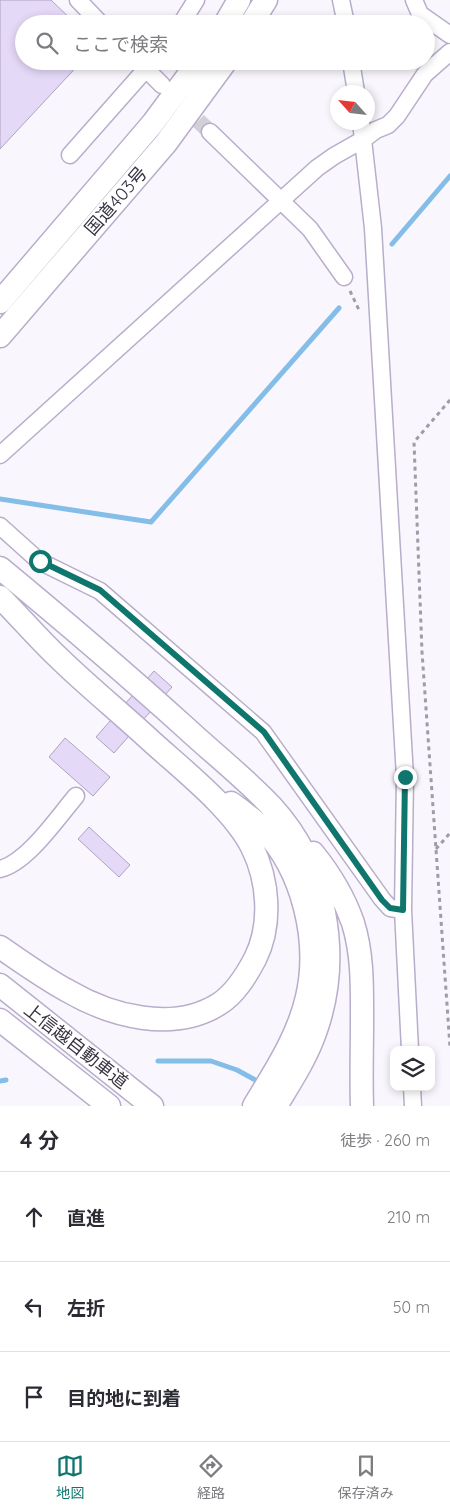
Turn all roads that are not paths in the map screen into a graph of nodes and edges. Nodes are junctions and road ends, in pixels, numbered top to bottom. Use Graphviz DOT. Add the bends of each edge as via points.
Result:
graph roads {
  1 [pos="78,0"];
  2 [pos="196,0"];
  3 [pos="239,0"];
  4 [pos="266,0"];
  5 [pos="341,0"];
  6 [pos="414,0"];
  7 [pos="92,15"];
  8 [pos="187,15"];
  9 [pos="230,15"];
  10 [pos="257,15"];
  11 [pos="344,15"];
  12 [pos="421,15"];
  13 [pos="435,24"];
  14 [pos="450,35"];
  15 [pos="450,52"];
  16 [pos="435,65"];
  17 [pos="141,70"];
  18 [pos="151,70"];
  19 [pos="192,70"];
  20 [pos="219,70"];
  21 [pos="352,70"];
  22 [pos="430,70"];
  23 [pos="162,85"];
  24 [pos="355,85"];
  25 [pos="362,130"];
  26 [pos="210,132"];
  27 [pos="364,139"];
  28 [pos="70,155"];
  29 [pos="281,200"];
  30 [pos="344,277"];
  31 [pos="0,302"];
  32 [pos="0,336"];
  33 [pos="0,455"];
  34 [pos="0,526"];
  35 [pos="0,568"];
  36 [pos="0,597"];
  37 [pos="178,765"];
  38 [pos="76,796"];
  39 [pos="272,808"];
  40 [pos="0,869"];
  41 [pos="403,910"];
  42 [pos="0,946"];
  43 [pos="0,985"];
  44 [pos="0,1020"];
  45 [pos="0,1028"];
  46 [pos="410,1046"];
  47 [pos="412,1091"];
  48 [pos="95,1106"];
  49 [pos="109,1106"];
  50 [pos="152,1106"];
  51 [pos="254,1106"];
  52 [pos="276,1106"];
  53 [pos="362,1106"];
  54 [pos="413,1106"];
  1 -- 7 [label="street"];
  2 -- 8 [label="street"];
  3 -- 9 [label="highway"];
  4 -- 10 [label="highway"];
  5 -- 11 [label="street"];
  6 -- 12 [label="street"];
  13 -- 14 [label="street"];
  15 -- 16 [label="street"];
  17 -- 28 [label="street"];
  18 -- 23 [label="street"];
  19 -- 31 [label="highway, 国道403号" via="154,123"];
  20 -- 32 [label="highway, 国道403号" via="166,143"];
  21 -- 24 [label="street"];
  22 -- 27 [label="street" via="397,116"];
  25 -- 27 [label="street"];
  26 -- 29 [label="street"];
  27 -- 29 [label="street" via="316,168"];
  27 -- 41 [label="street" via="405,777"];
  29 -- 30 [label="street" via="310,229"];
  29 -- 33 [label="street"];
  34 -- 41 [label="street" via="40,561 100,590 264,732 382,900 390,908"];
  35 -- 39 [label="highway" via="134,681"];
  36 -- 37 [label="highway" via="62,661"];
  37 -- 42 [label="highway" via="239,825 260,869 265,890 264,932 258,952 236,988 219,1004 198,1014 150,1019 98,1006 69,992"];
  37 -- 51 [label="highway" via="264,830 294,874 302,898 308,925 311,972 307,997 290,1044"];
  38 -- 40 [label="street" via="32,848 8,867"];
  39 -- 52 [label="highway" via="292,835 319,890 329,949 324,1004 316,1029 307,1052"];
  39 -- 53 [label="highway" via="302,840 334,883 353,924 362,979"];
  41 -- 46 [label="street"];
  43 -- 50 [label="highway, 上信越自動車道"];
  44 -- 49 [label="highway, 上信越自動車道"];
  45 -- 48 [label="highway"];
  47 -- 54 [label="street"];
}
